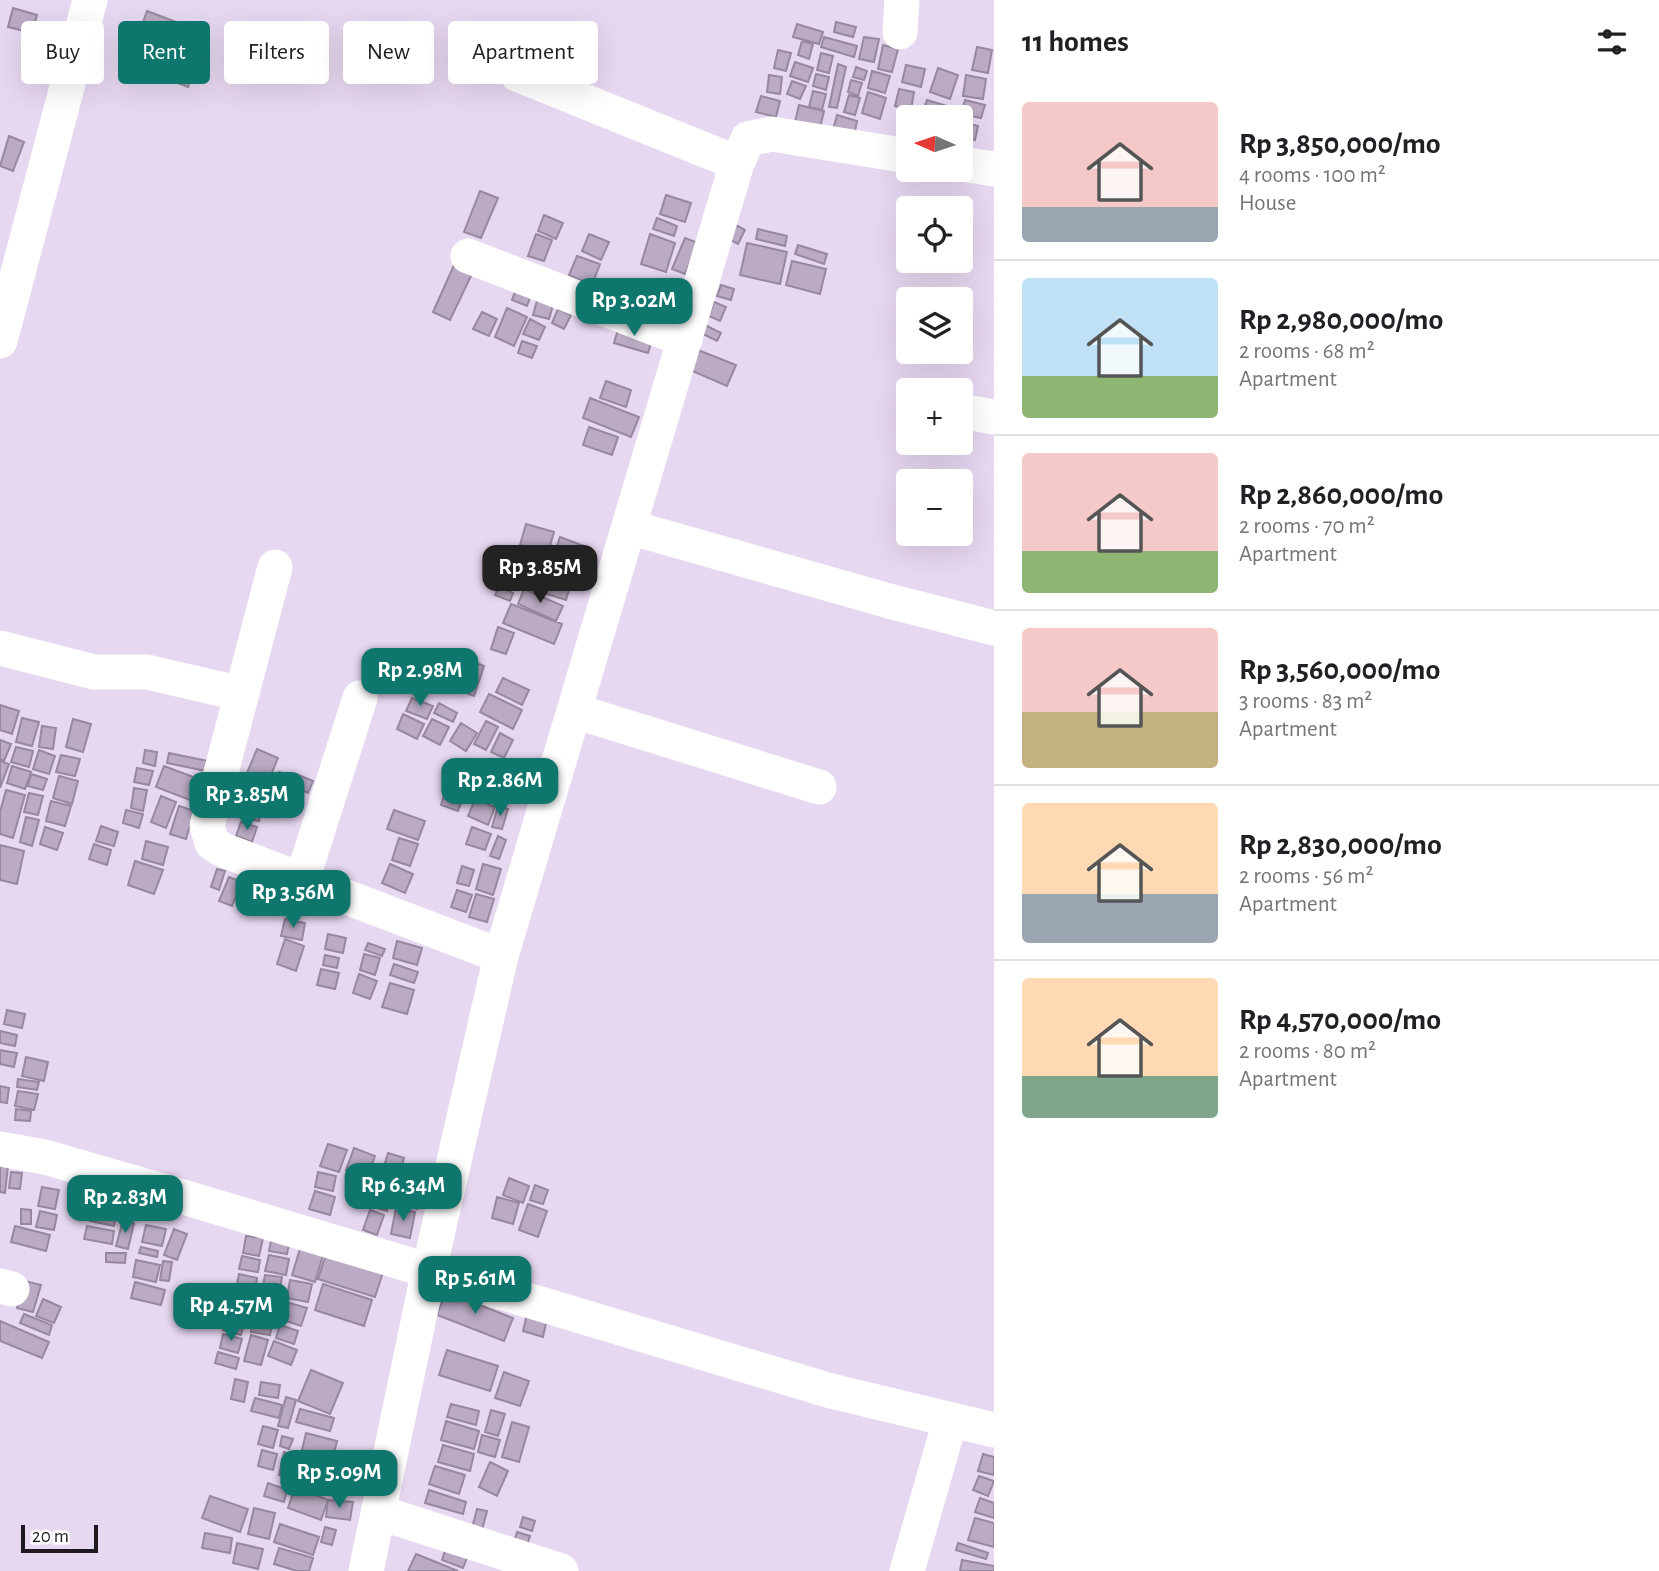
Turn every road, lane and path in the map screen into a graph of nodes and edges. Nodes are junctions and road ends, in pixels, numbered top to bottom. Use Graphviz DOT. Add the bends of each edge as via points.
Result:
graph roads {
  1 [pos="90,0"];
  2 [pos="542,84"];
  3 [pos="896,154"];
  4 [pos="737,163"];
  5 [pos="973,166"];
  6 [pos="994,169"];
  7 [pos="468,256"];
  8 [pos="685,340"];
  9 [pos="0,341"];
  10 [pos="973,413"];
  11 [pos="994,417"];
  12 [pos="629,527"];
  13 [pos="275,567"];
  14 [pos="994,628"];
  15 [pos="0,648"];
  16 [pos="242,694"];
  17 [pos="360,698"];
  18 [pos="575,711"];
  19 [pos="819,787"];
  20 [pos="302,880"];
  21 [pos="501,956"];
  22 [pos="0,1149"];
  23 [pos="429,1270"];
  24 [pos="950,1421"];
  25 [pos="994,1430"];
  26 [pos="378,1512"];
  27 [pos="366,1571"];
  28 [pos="561,1571"];
  29 [pos="907,1571"];
  1 -- 9 [label="street"];
  2 -- 4 [label="street"];
  3 -- 4 [label="street" via="772,134 748,139"];
  4 -- 8 [label="street"];
  5 -- 6 [label="street"];
  7 -- 8 [label="street"];
  8 -- 12 [label="street"];
  10 -- 11 [label="street"];
  12 -- 14 [label="street"];
  12 -- 18 [label="street"];
  13 -- 16 [label="street"];
  15 -- 16 [label="street" via="94,672 147,672"];
  16 -- 20 [label="street" via="207,826 212,843"];
  17 -- 20 [label="street"];
  18 -- 19 [label="street"];
  18 -- 21 [label="street"];
  20 -- 21 [label="street"];
  21 -- 23 [label="street"];
  22 -- 23 [label="street" via="45,1157"];
  23 -- 24 [label="street" via="831,1391"];
  23 -- 26 [label="street"];
  24 -- 25 [label="street"];
  24 -- 29 [label="street"];
  26 -- 27 [label="street"];
  26 -- 28 [label="street"];
}
